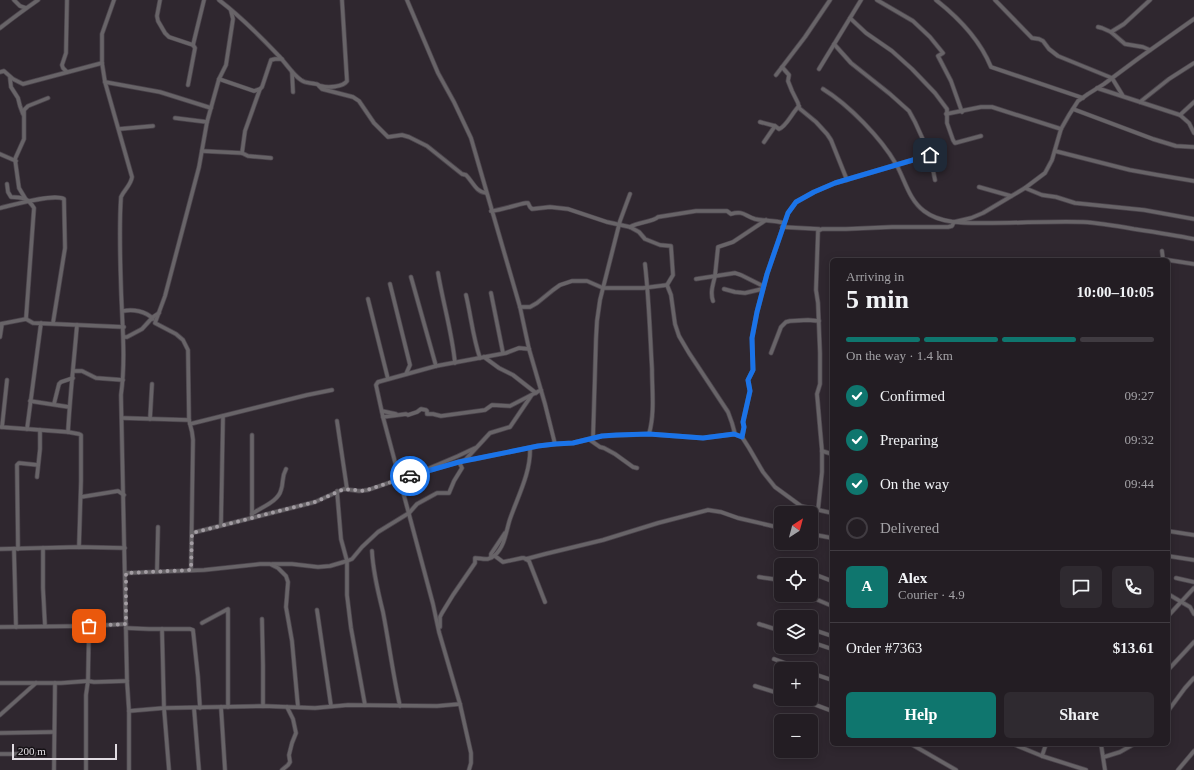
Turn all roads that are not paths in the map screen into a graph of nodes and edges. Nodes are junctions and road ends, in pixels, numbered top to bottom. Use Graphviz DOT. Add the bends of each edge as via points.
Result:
graph roads {
  1 [pos="14,0"];
  2 [pos="38,0"];
  3 [pos="67,0"];
  4 [pos="114,0"];
  5 [pos="160,0"];
  6 [pos="204,0"];
  7 [pos="219,0"];
  8 [pos="342,0"];
  9 [pos="406,0"];
  10 [pos="830,0"];
  11 [pos="861,0"];
  12 [pos="877,0"];
  13 [pos="936,0"];
  14 [pos="997,0"];
  15 [pos="1150,0"];
  16 [pos="26,8"];
  17 [pos="231,11"];
  18 [pos="850,18"];
  19 [pos="1194,19"];
  20 [pos="0,26"];
  21 [pos="1098,27"];
  22 [pos="1112,32"];
  23 [pos="834,44"];
  24 [pos="193,45"];
  25 [pos="1150,50"];
  26 [pos="282,59"];
  27 [pos="102,63"];
  28 [pos="1194,63"];
  29 [pos="782,67"];
  30 [pos="819,69"];
  31 [pos="0,72"];
  32 [pos="67,72"];
  33 [pos="292,72"];
  34 [pos="776,75"];
  35 [pos="10,77"];
  36 [pos="1112,78"];
  37 [pos="219,79"];
  38 [pos="105,82"];
  39 [pos="188,85"];
  40 [pos="318,85"];
  41 [pos="1096,88"];
  42 [pos="260,89"];
  43 [pos="823,89"];
  44 [pos="293,92"];
  45 [pos="1123,96"];
  46 [pos="48,98"];
  47 [pos="1083,98"];
  48 [pos="1140,102"];
  49 [pos="1194,102"];
  50 [pos="799,106"];
  51 [pos="211,108"];
  52 [pos="1073,109"];
  53 [pos="962,112"];
  54 [pos="946,114"];
  55 [pos="1180,115"];
  56 [pos="24,116"];
  57 [pos="174,118"];
  58 [pos="207,122"];
  59 [pos="760,122"];
  60 [pos="153,126"];
  61 [pos="775,126"];
  62 [pos="119,129"];
  63 [pos="1061,129"];
  64 [pos="1194,133"];
  65 [pos="981,136"];
  66 [pos="764,142"];
  67 [pos="1194,147"];
  68 [pos="1055,150"];
  69 [pos="202,151"];
  70 [pos="242,153"];
  71 [pos="0,154"];
  72 [pos="930,155"];
  73 [pos="271,158"];
  74 [pos="16,161"];
  75 [pos="897,165"];
  76 [pos="847,180"];
  77 [pos="935,180"];
  78 [pos="1194,181"];
  79 [pos="6,184"];
  80 [pos="979,187"];
  81 [pos="1025,188"];
  82 [pos="486,193"];
  83 [pos="630,194"];
  84 [pos="1011,196"];
  85 [pos="25,198"];
  86 [pos="30,201"];
  87 [pos="0,208"];
  88 [pos="492,211"];
  89 [pos="1194,219"];
  90 [pos="766,220"];
  91 [pos="954,222"];
  92 [pos="619,225"];
  93 [pos="783,225"];
  94 [pos="630,226"];
  95 [pos="819,229"];
  96 [pos="1194,239"];
  97 [pos="1162,251"];
  98 [pos="1163,258"];
  99 [pos="1170,260"];
  100 [pos="645,264"];
  101 [pos="1194,264"];
  102 [pos="438,273"];
  103 [pos="410,276"];
  104 [pos="714,276"];
  105 [pos="696,279"];
  106 [pos="390,284"];
  107 [pos="667,285"];
  108 [pos="648,287"];
  109 [pos="603,288"];
  110 [pos="762,288"];
  111 [pos="724,289"];
  112 [pos="491,293"];
  113 [pos="466,295"];
  114 [pos="368,299"];
  115 [pos="713,301"];
  116 [pos="520,307"];
  117 [pos="123,311"];
  118 [pos="159,313"];
  119 [pos="152,317"];
  120 [pos="26,319"];
  121 [pos="819,321"];
  122 [pos="41,323"];
  123 [pos="53,323"];
  124 [pos="156,323"];
  125 [pos="1,324"];
  126 [pos="77,325"];
  127 [pos="124,328"];
  128 [pos="0,337"];
  129 [pos="124,337"];
  130 [pos="528,349"];
  131 [pos="503,353"];
  132 [pos="771,353"];
  133 [pos="482,357"];
  134 [pos="455,363"];
  135 [pos="436,366"];
  136 [pos="74,371"];
  137 [pos="406,374"];
  138 [pos="73,378"];
  139 [pos="388,379"];
  140 [pos="6,380"];
  141 [pos="123,380"];
  142 [pos="152,384"];
  143 [pos="332,390"];
  144 [pos="542,392"];
  145 [pos="533,394"];
  146 [pos="30,401"];
  147 [pos="54,404"];
  148 [pos="69,407"];
  149 [pos="382,411"];
  150 [pos="397,415"];
  151 [pos="223,416"];
  152 [pos="122,418"];
  153 [pos="383,418"];
  154 [pos="150,419"];
  155 [pos="337,421"];
  156 [pos="190,422"];
  157 [pos="1,427"];
  158 [pos="27,429"];
  159 [pos="40,430"];
  160 [pos="68,432"];
  161 [pos="649,434"];
  162 [pos="734,434"];
  163 [pos="252,435"];
  164 [pos="742,437"];
  165 [pos="591,439"];
  166 [pos="555,444"];
  167 [pos="538,446"];
  168 [pos="475,448"];
  169 [pos="530,448"];
  170 [pos="822,451"];
  171 [pos="830,453"];
  172 [pos="531,454"];
  173 [pos="465,460"];
  174 [pos="459,462"];
  175 [pos="38,465"];
  176 [pos="637,468"];
  177 [pos="286,469"];
  178 [pos="423,472"];
  179 [pos="37,477"];
  180 [pos="400,479"];
  181 [pos="347,489"];
  182 [pos="337,491"];
  183 [pos="124,495"];
  184 [pos="81,497"];
  185 [pos="801,506"];
  186 [pos="818,510"];
  187 [pos="409,513"];
  188 [pos="830,513"];
  189 [pos="252,516"];
  190 [pos="221,525"];
  191 [pos="774,526"];
  192 [pos="158,527"];
  193 [pos="1170,531"];
  194 [pos="192,533"];
  195 [pos="818,535"];
  196 [pos="1194,535"];
  197 [pos="830,538"];
  198 [pos="79,547"];
  199 [pos="43,548"];
  200 [pos="125,548"];
  201 [pos="0,549"];
  202 [pos="16,549"];
  203 [pos="372,551"];
  204 [pos="493,556"];
  205 [pos="1170,556"];
  206 [pos="526,559"];
  207 [pos="1194,560"];
  208 [pos="347,561"];
  209 [pos="270,564"];
  210 [pos="191,570"];
  211 [pos="157,571"];
  212 [pos="126,573"];
  213 [pos="818,576"];
  214 [pos="759,577"];
  215 [pos="1176,578"];
  216 [pos="774,580"];
  217 [pos="830,580"];
  218 [pos="1194,582"];
  219 [pos="1194,588"];
  220 [pos="1170,595"];
  221 [pos="818,600"];
  222 [pos="544,602"];
  223 [pos="1182,602"];
  224 [pos="830,605"];
  225 [pos="317,610"];
  226 [pos="1170,614"];
  227 [pos="1194,614"];
  228 [pos="262,620"];
  229 [pos="202,623"];
  230 [pos="758,624"];
  231 [pos="45,626"];
  232 [pos="89,626"];
  233 [pos="126,626"];
  234 [pos="0,627"];
  235 [pos="16,627"];
  236 [pos="162,629"];
  237 [pos="774,629"];
  238 [pos="818,631"];
  239 [pos="439,632"];
  240 [pos="830,635"];
  241 [pos="1194,642"];
  242 [pos="818,644"];
  243 [pos="830,648"];
  244 [pos="774,659"];
  245 [pos="782,662"];
  246 [pos="1170,668"];
  247 [pos="818,675"];
  248 [pos="1194,678"];
  249 [pos="830,679"];
  250 [pos="88,681"];
  251 [pos="127,681"];
  252 [pos="0,683"];
  253 [pos="36,683"];
  254 [pos="55,683"];
  255 [pos="755,686"];
  256 [pos="774,692"];
  257 [pos="460,704"];
  258 [pos="365,705"];
  259 [pos="263,706"];
  260 [pos="331,706"];
  261 [pos="400,706"];
  262 [pos="818,706"];
  263 [pos="221,707"];
  264 [pos="228,707"];
  265 [pos="287,707"];
  266 [pos="298,707"];
  267 [pos="164,708"];
  268 [pos="194,708"];
  269 [pos="200,708"];
  270 [pos="1170,708"];
  271 [pos="830,710"];
  272 [pos="129,712"];
  273 [pos="0,715"];
  274 [pos="54,732"];
  275 [pos="0,733"];
  276 [pos="914,746"];
  277 [pos="1018,746"];
  278 [pos="1045,746"];
  279 [pos="1101,746"];
  280 [pos="1130,746"];
  281 [pos="1194,751"];
  282 [pos="0,754"];
  283 [pos="35,754"];
  284 [pos="1042,756"];
  285 [pos="1104,757"];
  286 [pos="54,770"];
  287 [pos="86,770"];
  288 [pos="130,770"];
  289 [pos="169,770"];
  290 [pos="198,770"];
  291 [pos="225,770"];
  292 [pos="282,770"];
  293 [pos="469,770"];
  294 [pos="956,770"];
  295 [pos="1086,770"];
  296 [pos="1105,770"];
  297 [pos="1178,770"];
  1 -- 16 [label="street"];
  2 -- 16 [label="street"];
  3 -- 32 [label="street" via="66,53 62,65"];
  4 -- 27 [label="street" via="102,34"];
  5 -- 24 [label="street" via="157,16 166,34"];
  6 -- 24 [label="street"];
  7 -- 17 [label="street"];
  8 -- 40 [label="street" via="347,81 345,84 332,87"];
  9 -- 82 [label="street" via="438,73 471,138"];
  10 -- 29 [label="street"];
  11 -- 18 [label="street"];
  12 -- 53 [label="street" via="913,21 930,36 943,53 938,56 951,81"];
  13 -- 47 [label="street" via="977,40 991,67"];
  14 -- 36 [label="street" via="1032,38 1039,38 1058,56"];
  15 -- 22 [label="street"];
  16 -- 20 [label="street"];
  17 -- 26 [label="street"];
  17 -- 37 [label="street" via="233,19 226,65"];
  18 -- 23 [label="street"];
  18 -- 54 [label="street" via="912,69 935,93 947,109"];
  19 -- 25 [label="street"];
  21 -- 22 [label="street"];
  22 -- 25 [label="street" via="1125,44"];
  23 -- 30 [label="street"];
  23 -- 72 [label="street" via="851,63 909,112"];
  24 -- 39 [label="street" via="195,48"];
  25 -- 36 [label="street"];
  26 -- 33 [label="street"];
  26 -- 42 [label="street" via="271,60"];
  27 -- 32 [label="street"];
  27 -- 38 [label="street"];
  28 -- 48 [label="street"];
  29 -- 34 [label="street"];
  29 -- 50 [label="street" via="788,75 788,81"];
  31 -- 35 [label="street" via="4,71"];
  32 -- 35 [label="street" via="23,84"];
  33 -- 40 [label="street" via="302,81"];
  33 -- 44 [label="street"];
  35 -- 56 [label="street" via="11,87"];
  36 -- 41 [label="street"];
  36 -- 45 [label="street"];
  37 -- 42 [label="street" via="254,91"];
  37 -- 51 [label="street"];
  38 -- 51 [label="street" via="160,92"];
  38 -- 62 [label="street"];
  40 -- 82 [label="street" via="322,89 360,101 374,122 388,136 409,136 427,146 466,175 476,188"];
  41 -- 45 [label="street"];
  41 -- 47 [label="street"];
  42 -- 70 [label="street" via="245,131"];
  43 -- 75 [label="street" via="873,133"];
  45 -- 48 [label="street"];
  46 -- 56 [label="street" via="27,107"];
  47 -- 52 [label="street"];
  48 -- 55 [label="street"];
  49 -- 55 [label="street"];
  50 -- 61 [label="street" via="782,128"];
  50 -- 76 [label="street" via="800,110 816,122 831,140"];
  51 -- 58 [label="street"];
  52 -- 63 [label="street"];
  52 -- 67 [label="street" via="1147,137 1176,146"];
  53 -- 54 [label="street"];
  53 -- 63 [label="street" via="992,107"];
  54 -- 65 [label="street" via="955,143"];
  55 -- 64 [label="street" via="1189,123"];
  56 -- 74 [label="street" via="24,139"];
  57 -- 58 [label="street"];
  58 -- 69 [label="street"];
  59 -- 61 [label="street"];
  60 -- 62 [label="street"];
  61 -- 66 [label="street"];
  62 -- 117 [label="street" via="132,177 121,197"];
  63 -- 68 [label="street"];
  68 -- 78 [label="street" via="1130,170"];
  68 -- 81 [label="street" via="1045,173"];
  69 -- 70 [label="street"];
  69 -- 118 [label="street"];
  70 -- 73 [label="street"];
  71 -- 74 [label="street"];
  72 -- 75 [label="street"];
  72 -- 77 [label="street"];
  74 -- 85 [label="street" via="20,188"];
  75 -- 76 [label="street"];
  75 -- 91 [label="street" via="914,201 931,215"];
  76 -- 93 [label="street" via="801,199 792,207"];
  79 -- 85 [label="street" via="11,197"];
  80 -- 84 [label="street"];
  81 -- 84 [label="street"];
  81 -- 89 [label="street" via="1075,203 1144,210"];
  82 -- 88 [label="street"];
  83 -- 92 [label="street"];
  84 -- 91 [label="street" via="983,213"];
  85 -- 86 [label="street"];
  86 -- 87 [label="street"];
  86 -- 120 [label="street" via="34,208"];
  86 -- 123 [label="street" via="53,197 64,199 65,248"];
  88 -- 92 [label="street" via="528,203 532,209 568,209"];
  88 -- 116 [label="street"];
  90 -- 93 [label="street"];
  90 -- 94 [label="street" via="755,219 739,212 731,214 727,211 696,211 658,216 655,220"];
  90 -- 104 [label="street" via="733,242 718,247"];
  91 -- 95 [label="street" via="948,227"];
  91 -- 96 [label="street" via="1084,222"];
  92 -- 94 [label="street"];
  92 -- 109 [label="street"];
  93 -- 95 [label="street"];
  93 -- 110 [label="street"];
  94 -- 107 [label="street" via="645,238 660,245 671,246 672,275"];
  95 -- 121 [label="street" via="816,290"];
  97 -- 98 [label="street"];
  99 -- 101 [label="street"];
  100 -- 108 [label="street"];
  102 -- 134 [label="street"];
  103 -- 135 [label="street"];
  104 -- 105 [label="street"];
  104 -- 110 [label="street" via="735,273"];
  104 -- 115 [label="street" via="711,292"];
  106 -- 137 [label="street" via="410,365"];
  107 -- 108 [label="street"];
  107 -- 162 [label="street" via="679,336 728,412"];
  108 -- 109 [label="street"];
  108 -- 161 [label="street" via="652,394"];
  109 -- 116 [label="street" via="587,281 572,281 560,285 530,307"];
  109 -- 165 [label="street" via="597,321"];
  110 -- 111 [label="street" via="745,293"];
  110 -- 164 [label="street" via="752,338 753,370 748,380 750,391"];
  112 -- 131 [label="street"];
  113 -- 133 [label="street" via="476,347"];
  114 -- 139 [label="street"];
  116 -- 130 [label="street"];
  117 -- 119 [label="street" via="136,311"];
  117 -- 127 [label="street"];
  118 -- 119 [label="street"];
  118 -- 124 [label="street"];
  119 -- 124 [label="street"];
  119 -- 129 [label="street" via="142,329"];
  120 -- 122 [label="street" via="33,323"];
  120 -- 125 [label="street"];
  121 -- 132 [label="street" via="786,322 781,327"];
  121 -- 170 [label="street" via="820,384 817,394"];
  122 -- 123 [label="street"];
  122 -- 146 [label="street"];
  123 -- 126 [label="street"];
  124 -- 156 [label="street" via="176,334 188,350"];
  125 -- 128 [label="street"];
  126 -- 127 [label="street"];
  126 -- 136 [label="street"];
  127 -- 129 [label="street"];
  129 -- 141 [label="street"];
  130 -- 131 [label="street" via="519,348"];
  130 -- 144 [label="street"];
  131 -- 133 [label="street"];
  133 -- 134 [label="street"];
  133 -- 145 [label="street" via="513,375"];
  134 -- 135 [label="street"];
  135 -- 137 [label="street"];
  136 -- 138 [label="street"];
  136 -- 141 [label="street" via="82,371 96,378"];
  137 -- 139 [label="street"];
  138 -- 147 [label="street" via="59,384"];
  138 -- 148 [label="street"];
  139 -- 149 [label="street" via="376,385"];
  140 -- 157 [label="street"];
  141 -- 152 [label="street"];
  142 -- 154 [label="street"];
  143 -- 151 [label="street"];
  144 -- 145 [label="street"];
  144 -- 166 [label="street"];
  145 -- 150 [label="street" via="513,406 492,405 485,410 441,416 427,414 426,410 420,409 408,415"];
  145 -- 168 [label="street" via="510,427 490,433"];
  146 -- 147 [label="street"];
  146 -- 158 [label="street"];
  147 -- 148 [label="street"];
  148 -- 160 [label="street"];
  149 -- 150 [label="street"];
  149 -- 153 [label="street"];
  150 -- 153 [label="street"];
  151 -- 156 [label="street"];
  151 -- 190 [label="street"];
  152 -- 154 [label="street"];
  152 -- 183 [label="street"];
  153 -- 180 [label="street"];
  154 -- 156 [label="street"];
  155 -- 181 [label="street"];
  156 -- 194 [label="street" via="193,446"];
  157 -- 158 [label="street"];
  158 -- 159 [label="street"];
  159 -- 160 [label="street"];
  159 -- 175 [label="street"];
  160 -- 184 [label="street" via="80,436"];
  161 -- 162 [label="street" via="703,438"];
  161 -- 165 [label="street" via="602,436"];
  162 -- 164 [label="street"];
  163 -- 189 [label="street"];
  164 -- 185 [label="street" via="775,487"];
  165 -- 166 [label="street"];
  165 -- 176 [label="street"];
  166 -- 167 [label="street"];
  167 -- 169 [label="street"];
  167 -- 172 [label="street"];
  168 -- 173 [label="street"];
  168 -- 178 [label="street"];
  169 -- 172 [label="street"];
  169 -- 173 [label="street"];
  170 -- 171 [label="street"];
  170 -- 186 [label="street"];
  172 -- 204 [label="street" via="506,537"];
  173 -- 174 [label="street"];
  174 -- 178 [label="street"];
  174 -- 187 [label="street" via="462,468 449,493 437,493 417,504"];
  175 -- 179 [label="street"];
  175 -- 202 [label="street" via="17,465"];
  177 -- 189 [label="street" via="279,495"];
  178 -- 180 [label="street"];
  180 -- 181 [label="street" via="364,491"];
  180 -- 187 [label="street"];
  181 -- 182 [label="street"];
  182 -- 189 [label="street" via="315,502"];
  182 -- 208 [label="street"];
  183 -- 184 [label="street" via="118,491"];
  183 -- 200 [label="street"];
  184 -- 198 [label="street"];
  186 -- 188 [label="street"];
  187 -- 208 [label="street" via="378,532"];
  187 -- 239 [label="street"];
  189 -- 190 [label="street"];
  190 -- 194 [label="street"];
  191 -- 206 [label="street" via="708,510"];
  192 -- 211 [label="street"];
  193 -- 196 [label="street"];
  194 -- 210 [label="street"];
  195 -- 197 [label="street"];
  198 -- 199 [label="street"];
  198 -- 200 [label="street"];
  199 -- 202 [label="street"];
  199 -- 231 [label="street"];
  200 -- 212 [label="street"];
  201 -- 202 [label="street"];
  202 -- 235 [label="street"];
  203 -- 261 [label="street"];
  204 -- 206 [label="street" via="503,562"];
  204 -- 239 [label="street" via="487,559 475,558 440,617"];
  205 -- 207 [label="street"];
  206 -- 222 [label="street" via="531,565"];
  208 -- 209 [label="street" via="318,567"];
  208 -- 258 [label="street" via="347,595 351,628"];
  209 -- 210 [label="street"];
  209 -- 266 [label="street" via="283,571 288,582 286,607"];
  210 -- 211 [label="street"];
  211 -- 212 [label="street"];
  212 -- 233 [label="street"];
  213 -- 217 [label="street"];
  214 -- 216 [label="street"];
  215 -- 218 [label="street"];
  219 -- 223 [label="street"];
  220 -- 223 [label="street"];
  221 -- 224 [label="street"];
  223 -- 226 [label="street"];
  223 -- 227 [label="street" via="1190,607"];
  225 -- 260 [label="street"];
  228 -- 259 [label="street"];
  229 -- 264 [label="street" via="228,609"];
  230 -- 237 [label="street"];
  231 -- 232 [label="street"];
  231 -- 235 [label="street"];
  232 -- 233 [label="street"];
  232 -- 250 [label="street"];
  233 -- 236 [label="street"];
  233 -- 251 [label="street"];
  234 -- 235 [label="street"];
  236 -- 267 [label="street"];
  236 -- 269 [label="street" via="193,631"];
  238 -- 240 [label="street"];
  239 -- 257 [label="street"];
  241 -- 246 [label="street"];
  242 -- 243 [label="street"];
  244 -- 245 [label="street"];
  247 -- 249 [label="street"];
  248 -- 270 [label="street"];
  250 -- 251 [label="street"];
  250 -- 254 [label="street"];
  250 -- 287 [label="street"];
  251 -- 272 [label="street"];
  252 -- 253 [label="street"];
  253 -- 254 [label="street"];
  253 -- 273 [label="street"];
  254 -- 274 [label="street"];
  255 -- 256 [label="street"];
  257 -- 261 [label="street"];
  257 -- 293 [label="street" via="471,758"];
  258 -- 260 [label="street"];
  258 -- 261 [label="street"];
  259 -- 264 [label="street"];
  259 -- 265 [label="street"];
  260 -- 266 [label="street"];
  262 -- 271 [label="street"];
  263 -- 264 [label="street"];
  263 -- 269 [label="street"];
  263 -- 291 [label="street"];
  265 -- 266 [label="street"];
  265 -- 292 [label="street" via="296,733 289,755 290,762"];
  267 -- 268 [label="street"];
  267 -- 272 [label="street"];
  267 -- 289 [label="street"];
  268 -- 269 [label="street"];
  268 -- 290 [label="street"];
  272 -- 288 [label="street"];
  274 -- 275 [label="street"];
  274 -- 286 [label="street"];
  276 -- 294 [label="street"];
  277 -- 284 [label="street"];
  278 -- 284 [label="street"];
  279 -- 285 [label="street"];
  280 -- 285 [label="street"];
  281 -- 297 [label="street"];
  282 -- 283 [label="street"];
  284 -- 295 [label="street"];
  285 -- 296 [label="street"];
}
